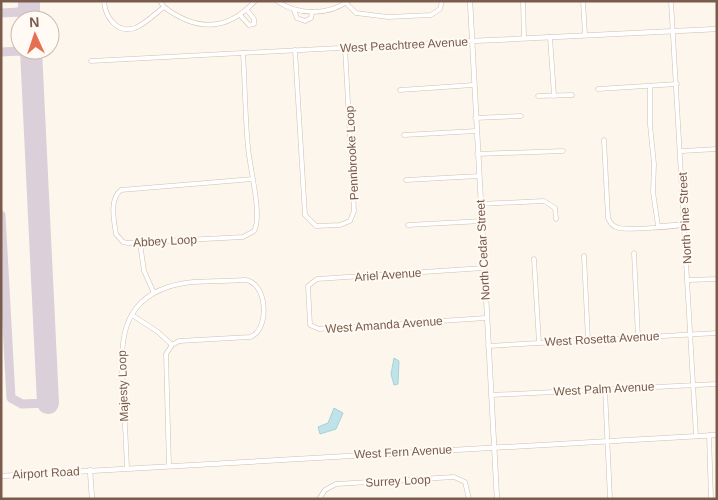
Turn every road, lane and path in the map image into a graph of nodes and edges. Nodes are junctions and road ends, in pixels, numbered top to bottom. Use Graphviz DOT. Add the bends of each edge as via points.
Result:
graph roads {
  1 [pos="104,1"];
  2 [pos="160,1"];
  3 [pos="255,1"];
  4 [pos="277,1"];
  5 [pos="442,1"];
  6 [pos="470,1"];
  7 [pos="523,1"];
  8 [pos="583,1"];
  9 [pos="671,1"];
  10 [pos="347,2"];
  11 [pos="164,7"];
  12 [pos="247,10"];
  13 [pos="294,10"];
  14 [pos="312,12"];
  15 [pos="240,15"];
  16 [pos="717,28"];
  17 [pos="674,31"];
  18 [pos="585,35"];
  19 [pos="550,37"];
  20 [pos="524,38"];
  21 [pos="472,41"];
  22 [pos="345,48"];
  23 [pos="295,50"];
  24 [pos="243,53"];
  25 [pos="91,61"];
  26 [pos="678,84"];
  27 [pos="473,85"];
  28 [pos="650,86"];
  29 [pos="598,89"];
  30 [pos="400,90"];
  31 [pos="572,95"];
  32 [pos="538,96"];
  33 [pos="554,96"];
  34 [pos="521,116"];
  35 [pos="475,118"];
  36 [pos="476,132"];
  37 [pos="404,135"];
  38 [pos="604,140"];
  39 [pos="717,149"];
  40 [pos="563,151"];
  41 [pos="682,151"];
  42 [pos="478,154"];
  43 [pos="479,176"];
  44 [pos="254,179"];
  45 [pos="406,180"];
  46 [pos="480,204"];
  47 [pos="556,219"];
  48 [pos="482,221"];
  49 [pos="685,224"];
  50 [pos="408,225"];
  51 [pos="660,226"];
  52 [pos="140,243"];
  53 [pos="634,253"];
  54 [pos="584,256"];
  55 [pos="534,259"];
  56 [pos="484,268"];
  57 [pos="717,279"];
  58 [pos="689,280"];
  59 [pos="154,293"];
  60 [pos="307,299"];
  61 [pos="132,315"];
  62 [pos="486,318"];
  63 [pos="717,333"];
  64 [pos="692,334"];
  65 [pos="638,337"];
  66 [pos="588,340"];
  67 [pos="539,343"];
  68 [pos="172,345"];
  69 [pos="488,346"];
  70 [pos="717,384"];
  71 [pos="694,385"];
  72 [pos="605,389"];
  73 [pos="491,395"];
  74 [pos="717,434"];
  75 [pos="709,435"];
  76 [pos="696,436"];
  77 [pos="608,441"];
  78 [pos="494,447"];
  79 [pos="169,466"];
  80 [pos="127,468"];
  81 [pos="90,470"];
  82 [pos="1,476"];
  83 [pos="92,499"];
  84 [pos="319,499"];
  85 [pos="469,499"];
  86 [pos="497,499"];
  87 [pos="610,499"];
  88 [pos="712,499"];
  1 -- 11 [label="street" via="110,21 128,29 136,28"];
  2 -- 11 [label="street"];
  3 -- 12 [label="street"];
  4 -- 13 [label="street"];
  5 -- 10 [label="street" via="440,9 431,15 388,17 356,13"];
  6 -- 21 [label="street, North Cedar Street"];
  7 -- 20 [label="street"];
  8 -- 18 [label="street"];
  9 -- 17 [label="street, North Pine Street"];
  10 -- 14 [label="street"];
  11 -- 15 [label="street" via="182,19 201,24 224,22"];
  12 -- 15 [label="street"];
  12 -- 15 [label="street" via="254,24 249,25"];
  13 -- 14 [label="street"];
  13 -- 14 [label="street" via="296,18 305,21 311,18"];
  16 -- 17 [label="street, West Peachtree Avenue"];
  17 -- 18 [label="street, West Peachtree Avenue"];
  17 -- 26 [label="street, North Pine Street"];
  18 -- 19 [label="street, West Peachtree Avenue"];
  19 -- 20 [label="street, West Peachtree Avenue"];
  19 -- 33 [label="street"];
  20 -- 21 [label="street, West Peachtree Avenue"];
  21 -- 22 [label="street, West Peachtree Avenue"];
  21 -- 27 [label="street, North Cedar Street"];
  22 -- 23 [label="street, West Peachtree Avenue"];
  22 -- 23 [label="street, Pennbrooke Loop" via="354,211 350,221 340,225 316,226 305,215"];
  23 -- 24 [label="street, West Peachtree Avenue"];
  24 -- 25 [label="street, West Peachtree Avenue"];
  24 -- 44 [label="street, Abbey Loop" via="248,149"];
  26 -- 28 [label="street"];
  26 -- 41 [label="street, North Pine Street"];
  27 -- 30 [label="street"];
  27 -- 35 [label="street, North Cedar Street"];
  28 -- 29 [label="street"];
  28 -- 51 [label="street" via="653,192"];
  31 -- 33 [label="street"];
  32 -- 33 [label="street"];
  34 -- 35 [label="street"];
  35 -- 36 [label="street, North Cedar Street"];
  36 -- 37 [label="street"];
  36 -- 42 [label="street, North Cedar Street"];
  38 -- 51 [label="street" via="609,222 623,229"];
  39 -- 41 [label="street"];
  40 -- 42 [label="street"];
  41 -- 49 [label="street, North Pine Street"];
  42 -- 43 [label="street, North Cedar Street"];
  43 -- 45 [label="street"];
  43 -- 46 [label="street, North Cedar Street"];
  44 -- 52 [label="street, Abbey Loop" via="256,225 248,236"];
  44 -- 52 [label="street, Abbey Loop" via="121,190 114,202 116,234 123,242"];
  46 -- 47 [label="street" via="544,201 555,208"];
  46 -- 48 [label="street, North Cedar Street"];
  48 -- 50 [label="street"];
  48 -- 56 [label="street, North Cedar Street"];
  49 -- 51 [label="street" via="680,227"];
  49 -- 58 [label="street, North Pine Street"];
  52 -- 59 [label="street" via="144,271"];
  53 -- 65 [label="street"];
  54 -- 66 [label="street"];
  55 -- 67 [label="street"];
  56 -- 60 [label="street, Ariel Avenue" via="317,279 308,286"];
  56 -- 62 [label="street, North Cedar Street"];
  57 -- 58 [label="street"];
  58 -- 64 [label="street, North Pine Street"];
  59 -- 61 [label="street, Majesty Loop"];
  59 -- 68 [label="street, Majesty Loop" via="178,285 245,280 253,282 261,291 263,324 255,336 179,341"];
  60 -- 62 [label="street, West Amanda Avenue" via="308,321 319,329"];
  61 -- 68 [label="street"];
  61 -- 80 [label="street, Majesty Loop" via="126,325 121,348"];
  62 -- 69 [label="street, North Cedar Street"];
  63 -- 64 [label="street, West Rosetta Avenue"];
  64 -- 65 [label="street, West Rosetta Avenue"];
  64 -- 71 [label="street, North Pine Street"];
  65 -- 66 [label="street, West Rosetta Avenue"];
  66 -- 67 [label="street, West Rosetta Avenue"];
  67 -- 69 [label="street, West Rosetta Avenue"];
  68 -- 79 [label="street" via="164,358"];
  69 -- 73 [label="street, North Cedar Street"];
  70 -- 71 [label="street, West Palm Avenue"];
  71 -- 72 [label="street, West Palm Avenue"];
  71 -- 76 [label="street, North Pine Street"];
  72 -- 73 [label="street, West Palm Avenue"];
  72 -- 77 [label="street"];
  73 -- 78 [label="street, North Cedar Street"];
  74 -- 75 [label="street, West Fern Avenue"];
  75 -- 76 [label="street, West Fern Avenue"];
  75 -- 88 [label="street"];
  76 -- 77 [label="street, West Fern Avenue"];
  77 -- 78 [label="street, West Fern Avenue"];
  77 -- 87 [label="street"];
  78 -- 79 [label="street, West Fern Avenue"];
  78 -- 86 [label="street, North Cedar Street"];
  79 -- 80 [label="street, West Fern Avenue"];
  80 -- 81 [label="street, West Fern Avenue"];
  81 -- 82 [label="street, Airport Road"];
  81 -- 83 [label="street"];
  84 -- 85 [label="street, Surrey Loop" via="325,490 336,484 454,477 465,482"];
}
